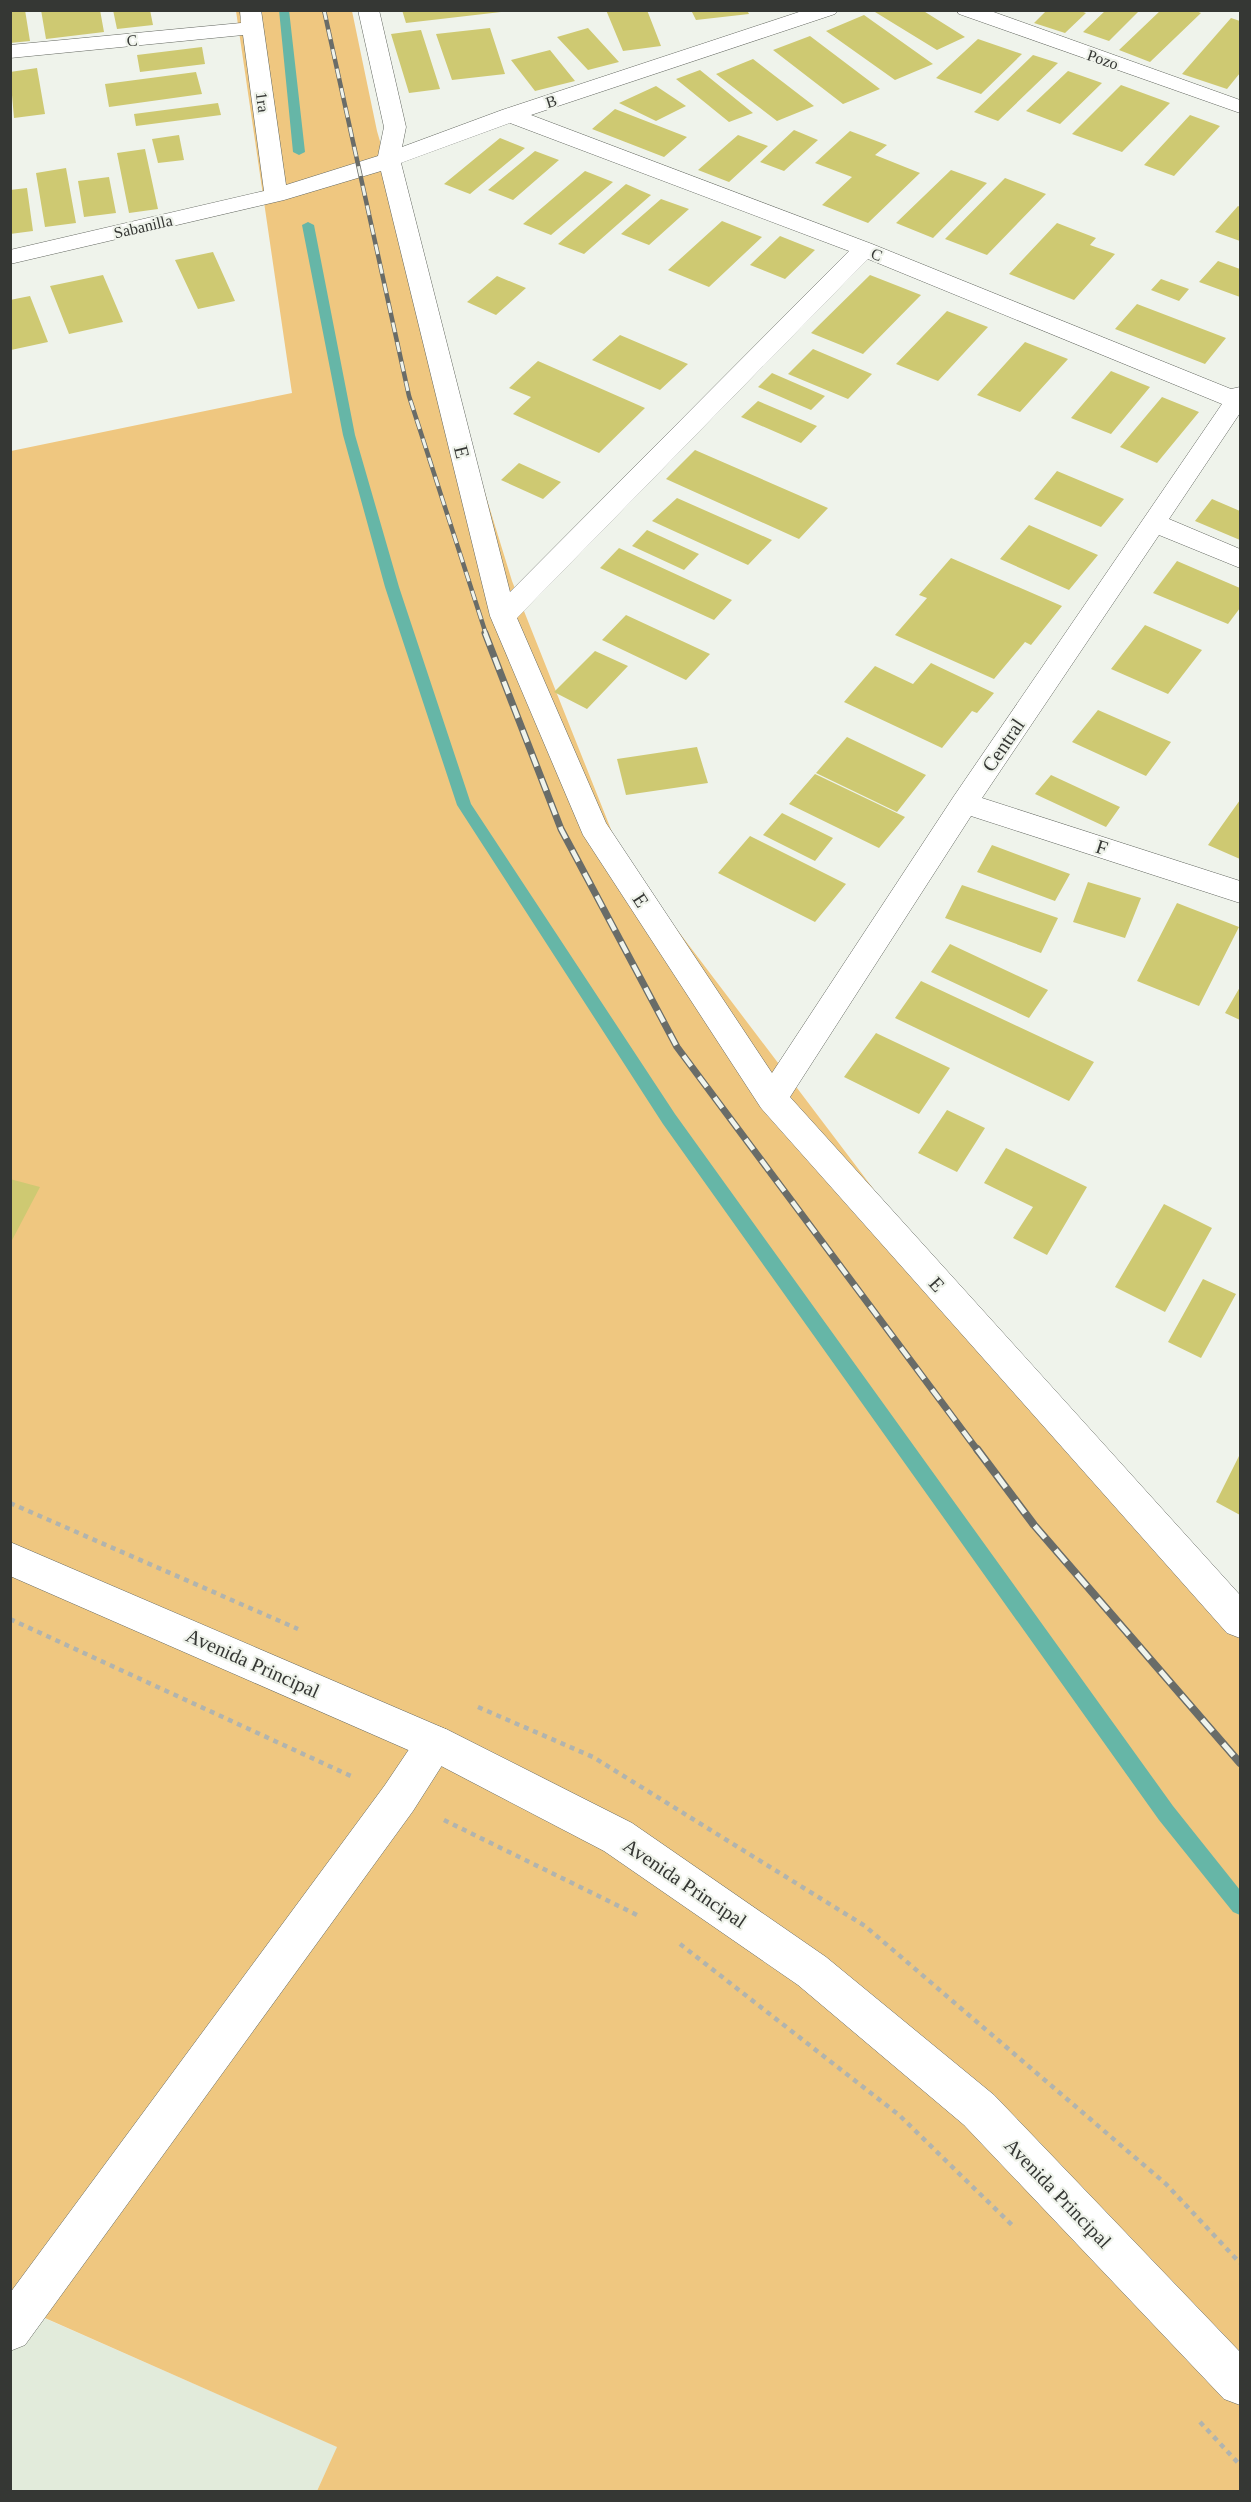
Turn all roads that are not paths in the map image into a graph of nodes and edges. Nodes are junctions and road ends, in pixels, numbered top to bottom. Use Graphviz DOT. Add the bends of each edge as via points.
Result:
graph roads {
  1 [pos="368,10"];
  2 [pos="828,10"];
  3 [pos="966,10"];
  4 [pos="252,19"];
  5 [pos="10,52"];
  6 [pos="1240,107"];
  7 [pos="510,115"];
  8 [pos="389,159"];
  9 [pos="276,195"];
  10 [pos="864,249"];
  11 [pos="10,257"];
  12 [pos="1239,399"];
  13 [pos="1153,522"];
  14 [pos="1240,559"];
  15 [pos="503,616"];
  16 [pos="964,803"];
  17 [pos="1240,892"];
  18 [pos="772,1099"];
  19 [pos="10,1558"];
  20 [pos="1240,1622"];
  21 [pos="435,1743"];
  22 [pos="10,2330"];
  23 [pos="1240,2383"];
  1 -- 8 [label="street, E" via="395,127"];
  2 -- 7 [label="street, B"];
  3 -- 6 [label="street, Pozo"];
  4 -- 5 [label="street, C"];
  4 -- 9 [label="street, 1ra"];
  7 -- 8 [label="street, B"];
  7 -- 10 [label="street, C"];
  8 -- 9 [label="street, B"];
  8 -- 15 [label="street, E"];
  9 -- 11 [label="street, Sabanilla"];
  10 -- 12 [label="street, C"];
  10 -- 15 [label="street"];
  12 -- 13 [label="street, Central"];
  13 -- 14 [label="street"];
  13 -- 16 [label="street, Central"];
  15 -- 18 [label="street, E" via="593,827"];
  16 -- 17 [label="street, F"];
  16 -- 18 [label="street, Central"];
  18 -- 20 [label="street, E"];
  19 -- 21 [label="street, Avenida Principal"];
  21 -- 22 [label="street" via="399,1798"];
  21 -- 23 [label="street, Avenida Principal" via="618,1837 812,1971 979,2110"];
}
